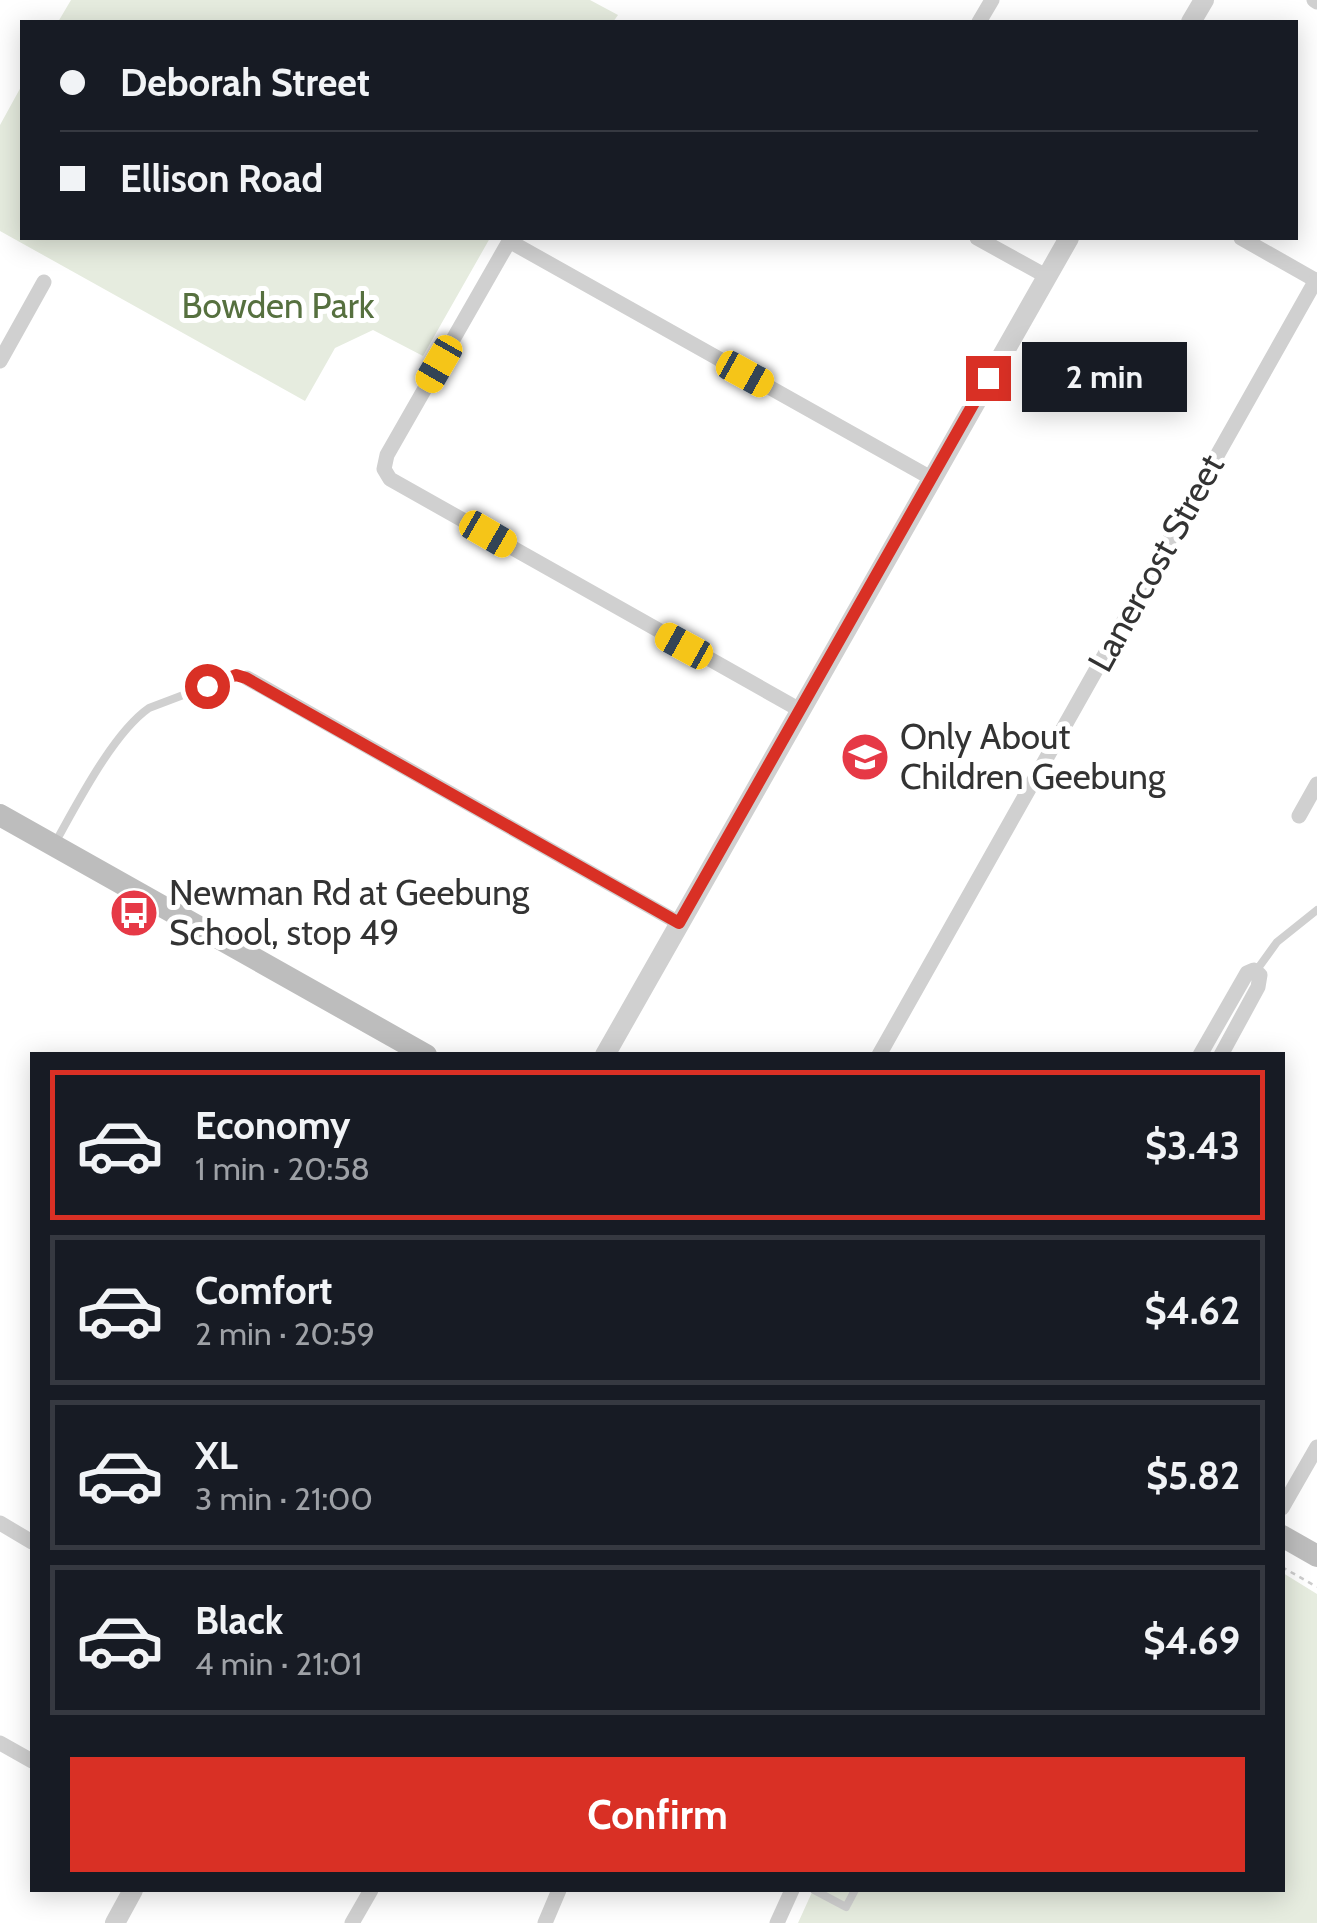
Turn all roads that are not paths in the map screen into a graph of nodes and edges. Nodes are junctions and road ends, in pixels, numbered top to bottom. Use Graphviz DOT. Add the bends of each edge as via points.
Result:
graph roads {
  1 [pos="509,240"];
  2 [pos="512,240"];
  3 [pos="981,240"];
  4 [pos="1068,240"];
  5 [pos="1245,240"];
  6 [pos="1046,276"];
  7 [pos="1316,280"];
  8 [pos="44,282"];
  9 [pos="0,321"];
  10 [pos="17,331"];
  11 [pos="0,360"];
  12 [pos="931,478"];
  13 [pos="246,678"];
  14 [pos="800,710"];
  15 [pos="1317,784"];
  16 [pos="0,815"];
  17 [pos="1299,816"];
  18 [pos="54,845"];
  19 [pos="1317,910"];
  20 [pos="679,923"];
  21 [pos="1256,971"];
  22 [pos="421,1052"];
  23 [pos="606,1052"];
  24 [pos="881,1052"];
  25 [pos="1202,1052"];
  26 [pos="1223,1052"];
  27 [pos="1317,1447"];
  28 [pos="1285,1503"];
  29 [pos="0,1524"];
  30 [pos="1285,1538"];
  31 [pos="30,1541"];
  32 [pos="1317,1556"];
  33 [pos="0,1743"];
  34 [pos="30,1760"];
  35 [pos="133,1892"];
  36 [pos="369,1892"];
  37 [pos="558,1892"];
  38 [pos="791,1892"];
  39 [pos="818,1892"];
  40 [pos="854,1892"];
  41 [pos="115,1923"];
  42 [pos="352,1923"];
  43 [pos="545,1923"];
  44 [pos="777,1923"];
  1 -- 14 [label="street" via="387,456 390,478"];
  2 -- 12 [label="street"];
  3 -- 6 [label="street"];
  4 -- 6 [label="street"];
  5 -- 7 [label="street"];
  6 -- 12 [label="street"];
  7 -- 24 [label="street, Lanercost Street"];
  8 -- 10 [label="street"];
  9 -- 10 [label="street"];
  10 -- 11 [label="street"];
  12 -- 14 [label="street"];
  13 -- 18 [label="lane" via="236,675 140,714 106,756"];
  13 -- 20 [label="street"];
  14 -- 20 [label="street"];
  15 -- 17 [label="street"];
  16 -- 18 [label="main road"];
  18 -- 22 [label="main road"];
  19 -- 21 [label="lane" via="1277,942"];
  20 -- 23 [label="street"];
  21 -- 25 [label="street" via="1247,973"];
  21 -- 26 [label="street" via="1255,994"];
  27 -- 28 [label="street"];
  29 -- 31 [label="street"];
  30 -- 32 [label="main road"];
  33 -- 34 [label="street"];
  35 -- 41 [label="street"];
  36 -- 42 [label="street"];
  37 -- 43 [label="street"];
  38 -- 44 [label="street"];
  39 -- 40 [label="lane" via="846,1906"];
}
